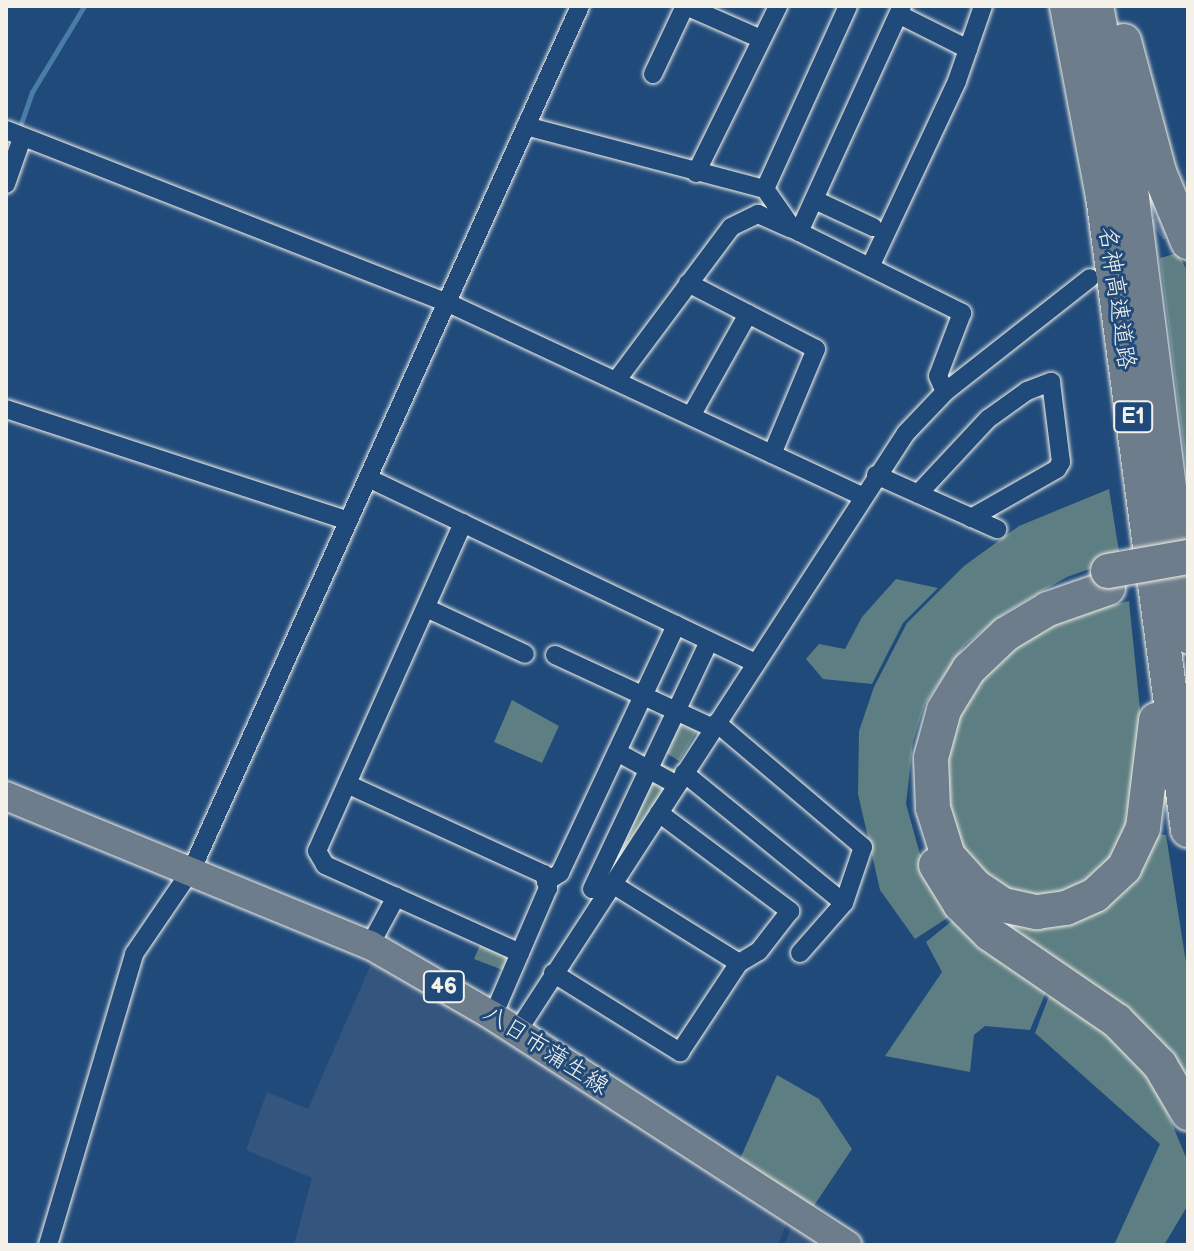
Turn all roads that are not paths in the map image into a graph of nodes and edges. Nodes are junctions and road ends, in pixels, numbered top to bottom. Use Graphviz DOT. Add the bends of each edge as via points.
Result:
graph roads {
  1 [pos="580,6"];
  2 [pos="686,6"];
  3 [pos="778,6"];
  4 [pos="848,6"];
  5 [pos="983,6"];
  6 [pos="1067,6"];
  7 [pos="1096,6"];
  8 [pos="1115,6"];
  9 [pos="902,11"];
  10 [pos="759,38"];
  11 [pos="968,49"];
  12 [pos="653,74"];
  13 [pos="526,126"];
  14 [pos="14,134"];
  15 [pos="696,173"];
  16 [pos="6,184"];
  17 [pos="765,189"];
  18 [pos="815,200"];
  19 [pos="873,227"];
  20 [pos="796,231"];
  21 [pos="1188,242"];
  22 [pos="870,267"];
  23 [pos="1090,278"];
  24 [pos="688,283"];
  25 [pos="446,302"];
  26 [pos="748,314"];
  27 [pos="616,381"];
  28 [pos="945,392"];
  29 [pos="6,409"];
  30 [pos="691,416"];
  31 [pos="772,454"];
  32 [pos="876,475"];
  33 [pos="368,478"];
  34 [pos="918,494"];
  35 [pos="862,496"];
  36 [pos="971,518"];
  37 [pos="348,521"];
  38 [pos="463,523"];
  39 [pos="997,529"];
  40 [pos="1188,557"];
  41 [pos="1188,573"];
  42 [pos="1108,580"];
  43 [pos="426,608"];
  44 [pos="676,625"];
  45 [pos="1174,635"];
  46 [pos="709,641"];
  47 [pos="525,654"];
  48 [pos="555,655"];
  49 [pos="754,662"];
  50 [pos="644,695"];
  51 [pos="676,710"];
  52 [pos="715,725"];
  53 [pos="617,752"];
  54 [pos="648,769"];
  55 [pos="680,779"];
  56 [pos="347,784"];
  57 [pos="6,796"];
  58 [pos="659,813"];
  59 [pos="588,814"];
  60 [pos="620,828"];
  61 [pos="1188,830"];
  62 [pos="642,839"];
  63 [pos="192,869"];
  64 [pos="553,878"];
  65 [pos="603,889"];
  66 [pos="396,897"];
  67 [pos="844,903"];
  68 [pos="370,945"];
  69 [pos="520,953"];
  70 [pos="800,953"];
  71 [pos="739,963"];
  72 [pos="553,973"];
  73 [pos="493,1016"];
  74 [pos="517,1032"];
  75 [pos="1188,1113"];
  76 [pos="48,1245"];
  77 [pos="847,1245"];
  1 -- 13 [label="street"];
  2 -- 10 [label="street"];
  2 -- 12 [label="street"];
  3 -- 10 [label="street"];
  4 -- 17 [label="street"];
  5 -- 11 [label="street"];
  6 -- 45 [label="highway, 名神高速道路 / E1"];
  7 -- 45 [label="highway, 名神高速道路 / E1" via="1131,190"];
  8 -- 21 [label="highway" via="1159,172"];
  9 -- 11 [label="street"];
  9 -- 18 [label="street"];
  10 -- 15 [label="street"];
  11 -- 22 [label="street"];
  13 -- 15 [label="street"];
  13 -- 25 [label="street"];
  14 -- 16 [label="street"];
  14 -- 25 [label="street"];
  15 -- 17 [label="street"];
  17 -- 20 [label="street"];
  18 -- 19 [label="street"];
  18 -- 20 [label="street"];
  20 -- 22 [label="street"];
  20 -- 24 [label="street" via="765,216 749,215 731,227"];
  22 -- 28 [label="street" via="962,313 938,376"];
  23 -- 28 [label="street"];
  24 -- 26 [label="street"];
  24 -- 27 [label="street"];
  25 -- 27 [label="street"];
  25 -- 33 [label="street"];
  26 -- 30 [label="street"];
  26 -- 31 [label="street" via="816,349"];
  27 -- 30 [label="street"];
  28 -- 32 [label="street"];
  29 -- 37 [label="street"];
  30 -- 31 [label="street"];
  31 -- 35 [label="street"];
  32 -- 34 [label="street"];
  32 -- 35 [label="street"];
  33 -- 37 [label="street"];
  33 -- 38 [label="street"];
  34 -- 36 [label="street"];
  34 -- 36 [label="street" via="988,419 1027,391 1051,382 1061,462 1057,469"];
  35 -- 49 [label="street"];
  36 -- 39 [label="street"];
  37 -- 63 [label="street"];
  38 -- 43 [label="street"];
  38 -- 44 [label="street"];
  40 -- 42 [label="highway, bridge"];
  41 -- 42 [label="highway"];
  42 -- 45 [label="highway" via="1006,634 969,669 944,710 931,758 933,808 948,856 975,886 1003,905 1037,912 1066,908 1095,895 1124,868 1143,828"];
  42 -- 75 [label="highway" via="1045,597 997,624 959,661 932,706 918,757 919,812 935,863 960,904 990,934 1117,1021 1160,1065"];
  43 -- 47 [label="street"];
  43 -- 56 [label="street"];
  44 -- 46 [label="street"];
  44 -- 50 [label="street"];
  45 -- 61 [label="highway, 名神高速道路 / E1"];
  46 -- 49 [label="street"];
  46 -- 51 [label="street"];
  48 -- 50 [label="street"];
  49 -- 52 [label="street"];
  50 -- 51 [label="street"];
  50 -- 53 [label="street"];
  51 -- 52 [label="street"];
  51 -- 54 [label="street"];
  52 -- 55 [label="street"];
  52 -- 67 [label="street" via="863,847"];
  53 -- 54 [label="street"];
  53 -- 59 [label="street"];
  54 -- 55 [label="street"];
  54 -- 60 [label="street"];
  55 -- 58 [label="street"];
  55 -- 67 [label="street"];
  56 -- 64 [label="street"];
  56 -- 66 [label="street" via="317,851 325,865"];
  57 -- 63 [label="main road, 八日市蒲生線 / 46"];
  58 -- 62 [label="street"];
  58 -- 71 [label="street" via="790,911 759,951"];
  59 -- 60 [label="street"];
  59 -- 64 [label="street"];
  60 -- 62 [label="street"];
  60 -- 65 [label="street"];
  62 -- 65 [label="street"];
  63 -- 68 [label="main road, 八日市蒲生線 / 46" via="277,910 324,923"];
  63 -- 76 [label="street" via="134,954"];
  64 -- 65 [label="street"];
  64 -- 69 [label="street"];
  65 -- 71 [label="street"];
  65 -- 72 [label="street"];
  66 -- 68 [label="street"];
  66 -- 69 [label="street"];
  67 -- 70 [label="street"];
  68 -- 73 [label="main road, 八日市蒲生線 / 46"];
  69 -- 73 [label="street"];
  71 -- 72 [label="street" via="680,1052"];
  72 -- 74 [label="street"];
  73 -- 74 [label="main road, 八日市蒲生線 / 46"];
  74 -- 77 [label="main road, 八日市蒲生線 / 46"];
}
